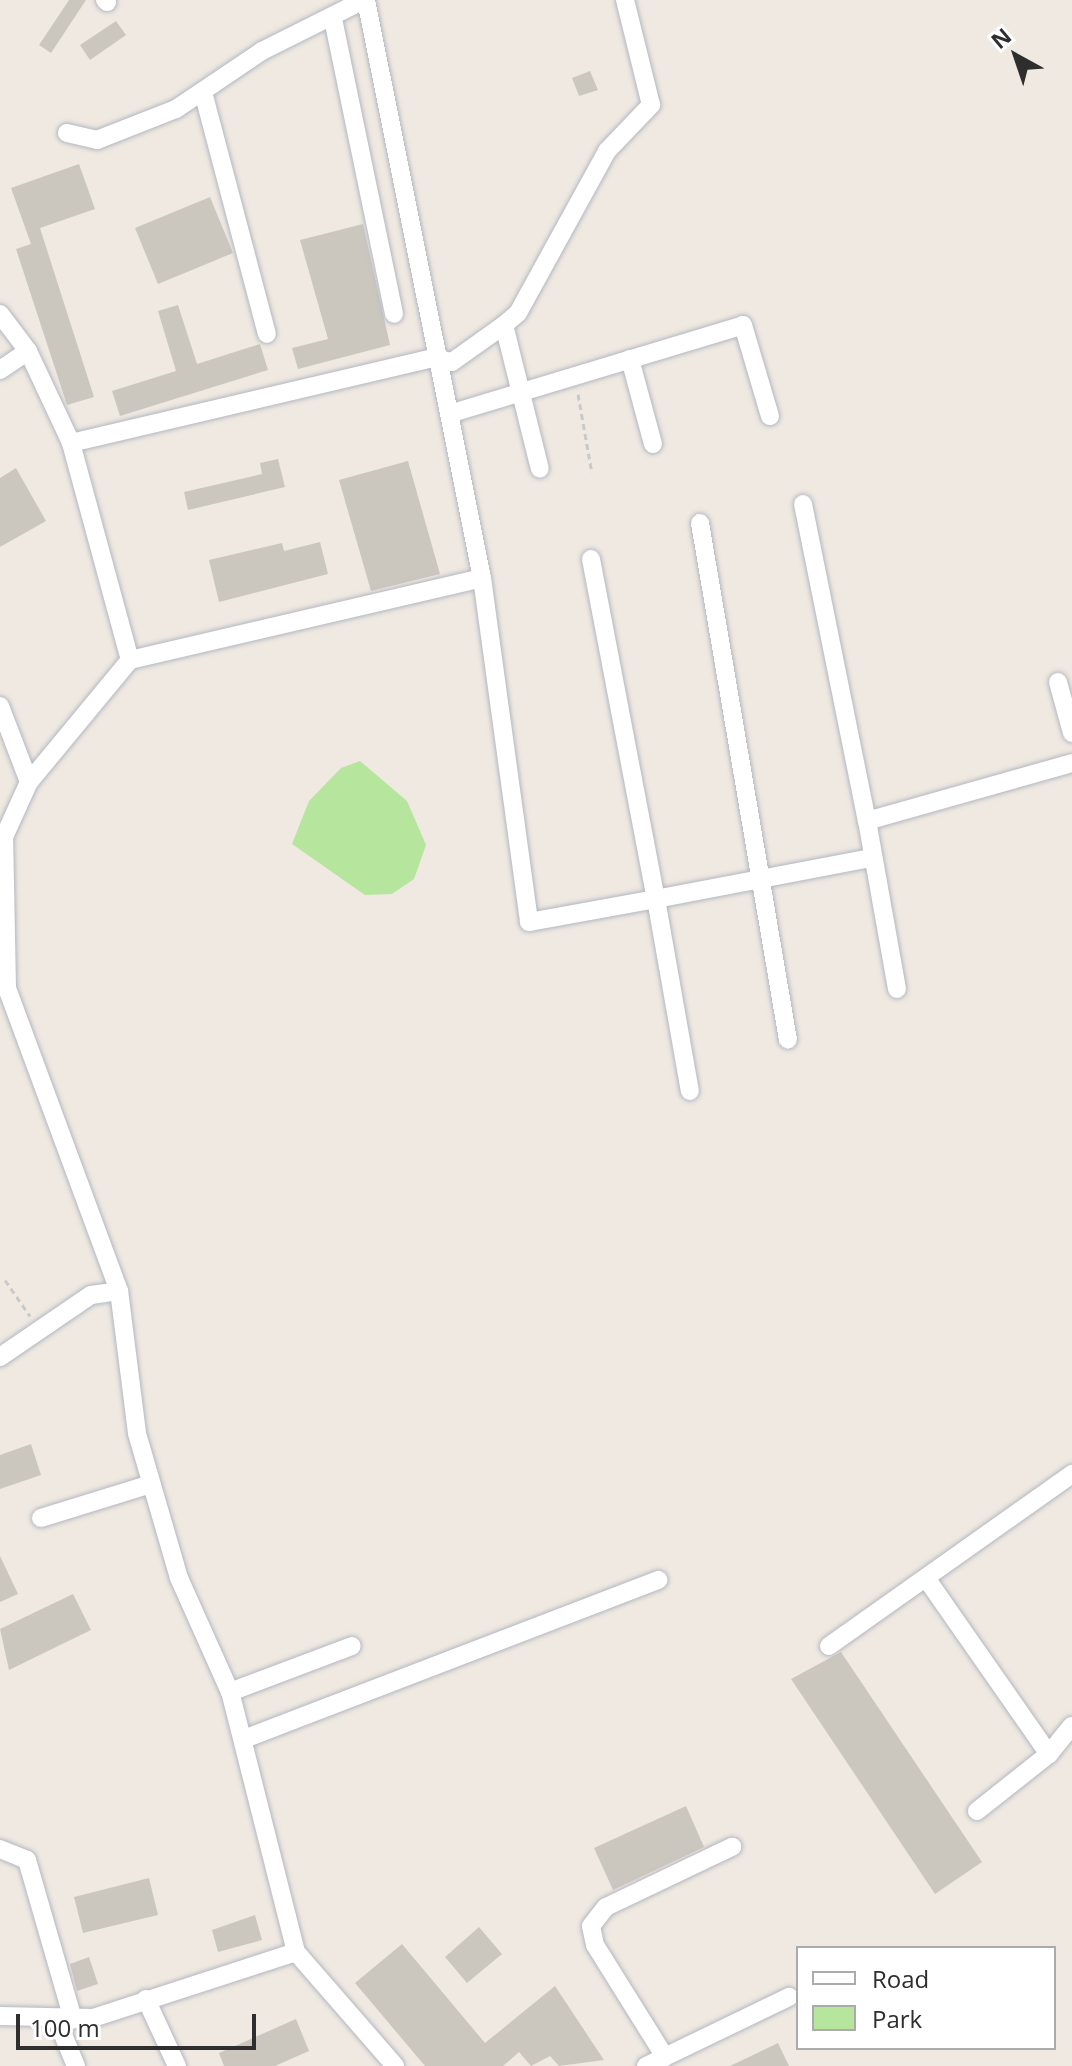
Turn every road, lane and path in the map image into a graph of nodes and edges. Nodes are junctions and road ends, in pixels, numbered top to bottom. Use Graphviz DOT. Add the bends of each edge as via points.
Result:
graph roads {
  1 [pos="365,0"];
  2 [pos="625,0"];
  3 [pos="333,19"];
  4 [pos="203,92"];
  5 [pos="67,133"];
  6 [pos="0,314"];
  7 [pos="394,314"];
  8 [pos="504,325"];
  9 [pos="267,334"];
  10 [pos="28,351"];
  11 [pos="434,358"];
  12 [pos="630,359"];
  13 [pos="0,370"];
  14 [pos="575,375"];
  15 [pos="518,393"];
  16 [pos="449,414"];
  17 [pos="770,416"];
  18 [pos="71,443"];
  19 [pos="653,444"];
  20 [pos="540,469"];
  21 [pos="592,473"];
  22 [pos="803,504"];
  23 [pos="700,523"];
  24 [pos="591,559"];
  25 [pos="482,578"];
  26 [pos="130,660"];
  27 [pos="1058,682"];
  28 [pos="0,706"];
  29 [pos="1072,733"];
  30 [pos="1072,763"];
  31 [pos="29,782"];
  32 [pos="867,821"];
  33 [pos="871,858"];
  34 [pos="762,875"];
  35 [pos="656,899"];
  36 [pos="897,989"];
  37 [pos="788,1040"];
  38 [pos="690,1091"];
  39 [pos="5,1280"];
  40 [pos="119,1291"];
  41 [pos="37,1326"];
  42 [pos="0,1357"];
  43 [pos="1072,1474"];
  44 [pos="151,1484"];
  45 [pos="41,1518"];
  46 [pos="926,1578"];
  47 [pos="659,1580"];
  48 [pos="352,1646"];
  49 [pos="829,1646"];
  50 [pos="230,1692"];
  51 [pos="1072,1726"];
  52 [pos="244,1739"];
  53 [pos="1049,1754"];
  54 [pos="977,1811"];
  55 [pos="732,1847"];
  56 [pos="0,1849"];
  57 [pos="296,1952"];
  58 [pos="789,1997"];
  59 [pos="146,1999"];
  60 [pos="0,2016"];
  61 [pos="65,2020"];
  62 [pos="665,2057"];
  63 [pos="76,2066"];
  64 [pos="177,2066"];
  65 [pos="395,2066"];
  66 [pos="646,2066"];
  1 -- 3 [label="street"];
  1 -- 11 [label="street"];
  2 -- 8 [label="street" via="651,105 607,151 518,313"];
  3 -- 4 [label="street" via="262,51"];
  3 -- 7 [label="street"];
  4 -- 5 [label="street" via="97,140"];
  4 -- 9 [label="street"];
  6 -- 10 [label="street"];
  8 -- 11 [label="street" via="452,362"];
  8 -- 15 [label="street"];
  10 -- 13 [label="street"];
  10 -- 18 [label="street"];
  11 -- 16 [label="street"];
  11 -- 18 [label="street"];
  12 -- 14 [label="street"];
  12 -- 17 [label="street" via="743,325"];
  12 -- 19 [label="street"];
  14 -- 15 [label="street"];
  14 -- 21 [label="path"];
  15 -- 16 [label="street"];
  15 -- 20 [label="street"];
  16 -- 25 [label="street"];
  18 -- 26 [label="street"];
  22 -- 32 [label="street"];
  23 -- 34 [label="street"];
  24 -- 35 [label="street"];
  25 -- 26 [label="street"];
  25 -- 35 [label="street" via="529,922"];
  26 -- 31 [label="street"];
  27 -- 29 [label="street"];
  28 -- 31 [label="street"];
  30 -- 32 [label="street"];
  31 -- 40 [label="street" via="4,837 7,988"];
  32 -- 33 [label="street"];
  33 -- 34 [label="street"];
  33 -- 36 [label="street"];
  34 -- 35 [label="street"];
  34 -- 37 [label="street"];
  35 -- 38 [label="street"];
  39 -- 41 [label="path"];
  40 -- 41 [label="street" via="91,1295"];
  40 -- 44 [label="street" via="137,1433"];
  41 -- 42 [label="street"];
  43 -- 46 [label="street"];
  44 -- 45 [label="street"];
  44 -- 50 [label="street" via="179,1578"];
  46 -- 49 [label="street"];
  46 -- 53 [label="street"];
  47 -- 52 [label="street"];
  48 -- 50 [label="street"];
  50 -- 52 [label="street"];
  51 -- 53 [label="street"];
  52 -- 57 [label="street"];
  53 -- 54 [label="street"];
  55 -- 62 [label="street" via="606,1907 591,1926 595,1945"];
  56 -- 61 [label="street" via="27,1860"];
  57 -- 59 [label="street"];
  57 -- 65 [label="street"];
  58 -- 62 [label="street"];
  59 -- 61 [label="street"];
  59 -- 64 [label="street"];
  60 -- 61 [label="street"];
  61 -- 63 [label="street"];
  62 -- 66 [label="street"];
}
